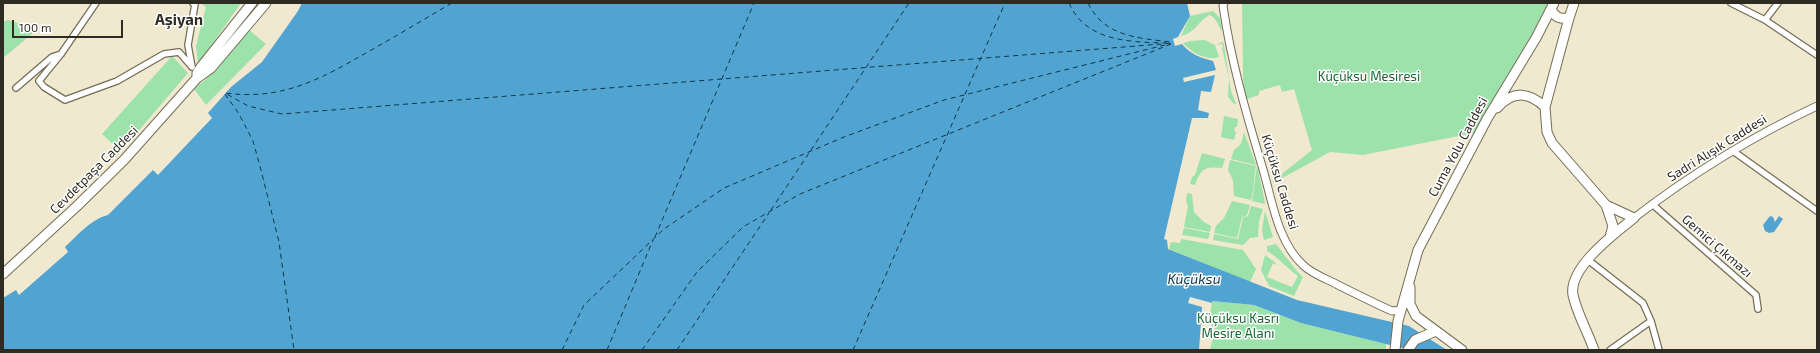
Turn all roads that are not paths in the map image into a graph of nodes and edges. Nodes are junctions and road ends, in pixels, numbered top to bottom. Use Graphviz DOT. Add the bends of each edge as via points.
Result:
graph roads {
  1 [pos="96,3"];
  2 [pos="193,3"];
  3 [pos="252,3"];
  4 [pos="266,3"];
  5 [pos="1224,3"];
  6 [pos="1574,3"];
  7 [pos="1731,3"];
  8 [pos="1778,3"];
  9 [pos="1553,7"];
  10 [pos="1569,18"];
  11 [pos="1765,20"];
  12 [pos="61,54"];
  13 [pos="1817,55"];
  14 [pos="192,66"];
  15 [pos="197,78"];
  16 [pos="16,88"];
  17 [pos="1817,106"];
  18 [pos="1545,107"];
  19 [pos="1486,119"];
  20 [pos="1733,151"];
  21 [pos="1652,204"];
  22 [pos="1606,205"];
  23 [pos="1817,211"];
  24 [pos="1634,218"];
  25 [pos="1610,237"];
  26 [pos="1588,260"];
  27 [pos="1414,264"];
  28 [pos="3,274"];
  29 [pos="1758,309"];
  30 [pos="1396,310"];
  31 [pos="1652,321"];
  32 [pos="1436,331"];
  33 [pos="1395,349"];
  34 [pos="1408,350"];
  35 [pos="1462,350"];
  36 [pos="1594,350"];
  37 [pos="1610,350"];
  38 [pos="1659,350"];
  1 -- 12 [label="street"];
  2 -- 14 [label="street" via="195,4 188,45"];
  3 -- 15 [label="main road" via="201,66"];
  4 -- 15 [label="main road" via="211,68"];
  5 -- 30 [label="street, Küçüksu Caddesi" via="1228,42 1244,106 1284,238 1304,266"];
  6 -- 10 [label="main road"];
  7 -- 11 [label="street"];
  8 -- 11 [label="street"];
  9 -- 10 [label="main road" via="1554,16"];
  9 -- 19 [label="main road, Cuma Yolu Caddesi"];
  10 -- 18 [label="main road"];
  11 -- 13 [label="street"];
  12 -- 14 [label="street" via="39,81 65,100 117,81 164,54 179,52"];
  12 -- 16 [label="street" via="52,57"];
  14 -- 15 [label="street"];
  15 -- 28 [label="main road, Cevdetpaşa Caddesi" via="124,160"];
  17 -- 20 [label="street, Sadri Alışık Caddesi"];
  18 -- 19 [label="main road" via="1536,98 1513,95"];
  18 -- 22 [label="main road" via="1547,132 1552,143"];
  19 -- 27 [label="main road, Cuma Yolu Caddesi" via="1418,250"];
  20 -- 21 [label="street, Sadri Alışık Caddesi"];
  20 -- 23 [label="street"];
  21 -- 24 [label="street, Sadri Alışık Caddesi"];
  21 -- 29 [label="street, Gemici Çıkmazı" via="1756,295"];
  22 -- 24 [label="main road"];
  22 -- 25 [label="main road" via="1613,226"];
  24 -- 25 [label="main road"];
  25 -- 26 [label="main road"];
  26 -- 31 [label="street" via="1643,303"];
  26 -- 36 [label="main road" via="1574,279 1573,294"];
  27 -- 30 [label="main road, Cuma Yolu Caddesi"];
  27 -- 32 [label="main road" via="1410,304 1416,316"];
  30 -- 33 [label="main road, Cuma Yolu Caddesi" via="1398,321"];
  31 -- 37 [label="street"];
  31 -- 38 [label="street"];
  32 -- 34 [label="main road" via="1415,340"];
  32 -- 35 [label="main road"];
}
